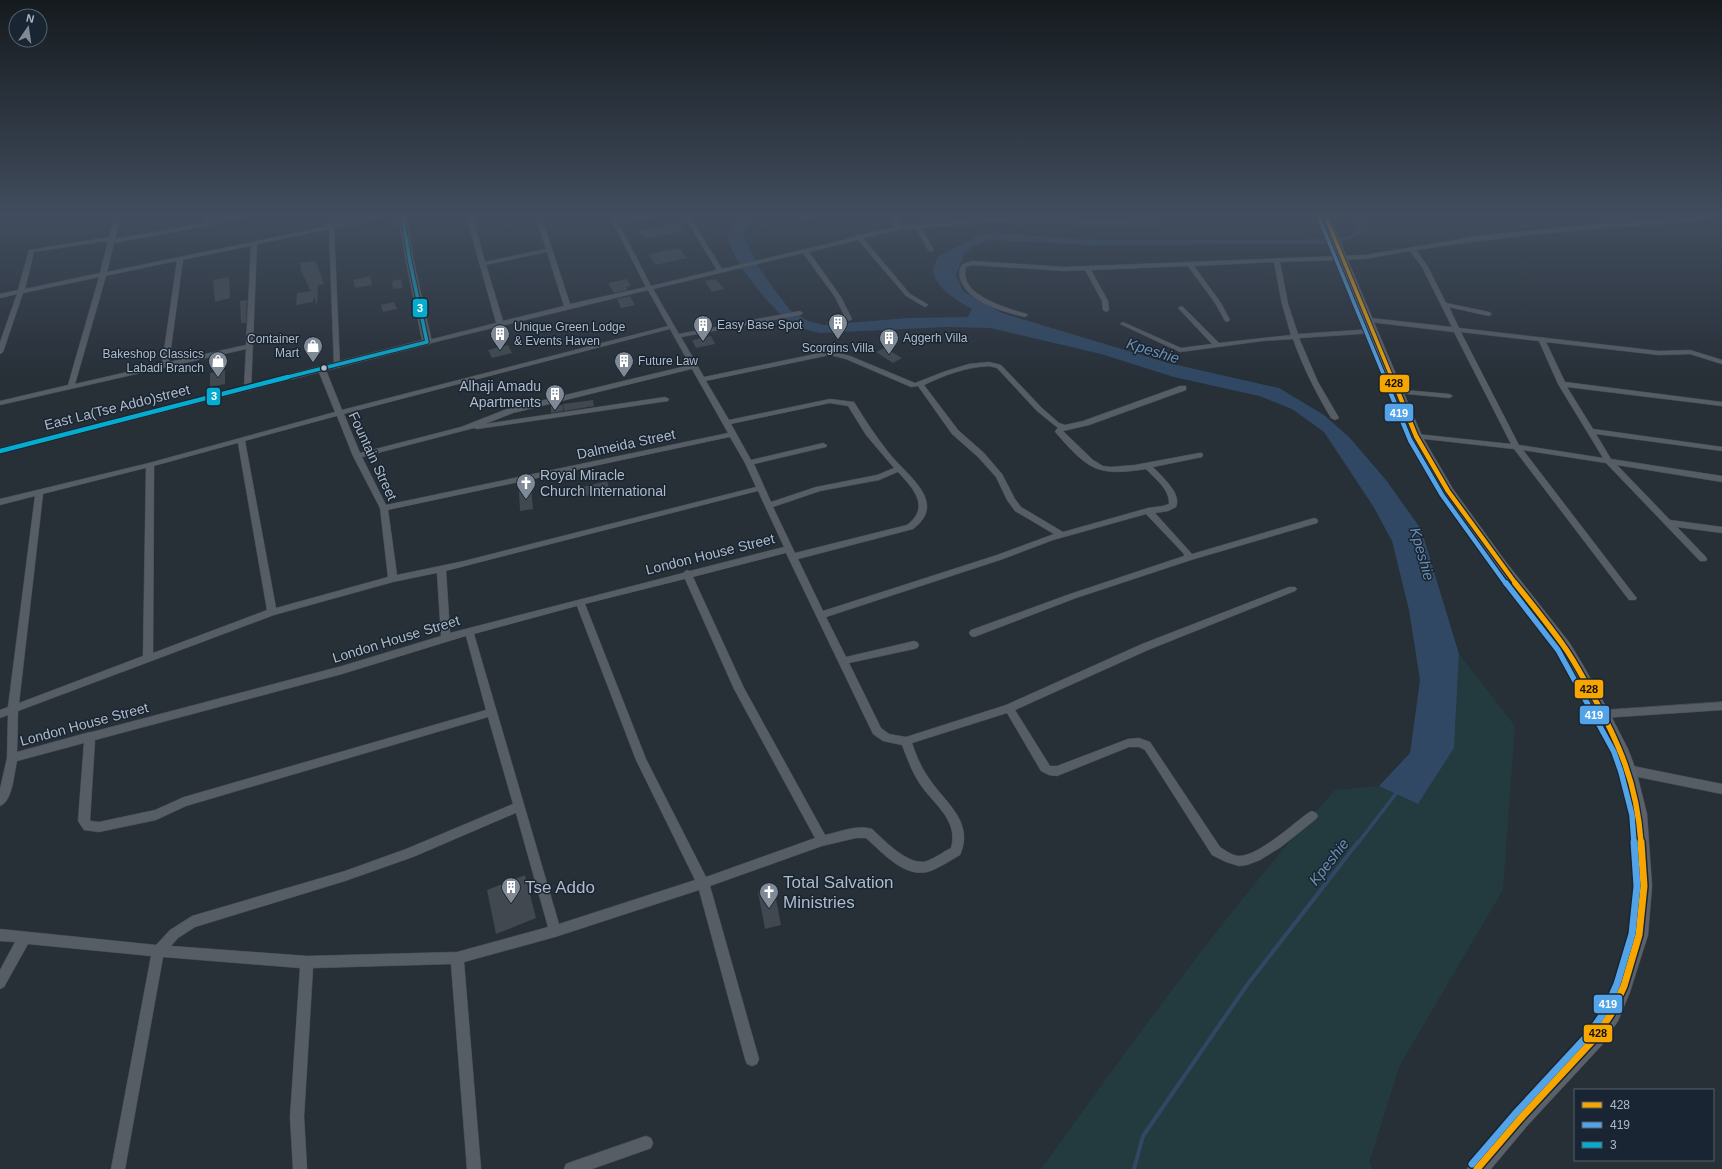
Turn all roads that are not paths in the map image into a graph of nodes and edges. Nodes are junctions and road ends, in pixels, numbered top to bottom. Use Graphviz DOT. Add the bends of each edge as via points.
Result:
graph roads {
  1 [pos="1088,269"];
  2 [pos="26,270"];
  3 [pos="104,270"];
  4 [pos="126,270"];
  5 [pos="179,270"];
  6 [pos="253,270"];
  7 [pos="333,270"];
  8 [pos="412,270"];
  9 [pos="485,270"];
  10 [pos="556,270"];
  11 [pos="640,270"];
  12 [pos="726,270"];
  13 [pos="818,270"];
  14 [pos="886,270"];
  15 [pos="963,270"];
  16 [pos="1193,270"];
  17 [pos="1279,270"];
  18 [pos="1348,270"];
  19 [pos="1426,270"];
  20 [pos="720,271"];
  21 [pos="103,274"];
  22 [pos="649,287"];
  23 [pos="21,291"];
  24 [pos="0,296"];
  25 [pos="1443,304"];
  26 [pos="925,305"];
  27 [pos="568,307"];
  28 [pos="1181,308"];
  29 [pos="1106,310"];
  30 [pos="800,313"];
  31 [pos="1489,314"];
  32 [pos="1025,315"];
  33 [pos="849,319"];
  34 [pos="1227,320"];
  35 [pos="500,324"];
  36 [pos="1123,324"];
  37 [pos="1372,326"];
  38 [pos="672,327"];
  39 [pos="1457,329"];
  40 [pos="677,336"];
  41 [pos="1295,336"];
  42 [pos="1541,339"];
  43 [pos="427,342"];
  44 [pos="1216,344"];
  45 [pos="249,346"];
  46 [pos="0,352"];
  47 [pos="1722,362"];
  48 [pos="165,365"];
  49 [pos="338,366"];
  50 [pos="694,366"];
  51 [pos="322,370"];
  52 [pos="701,380"];
  53 [pos="920,384"];
  54 [pos="1562,384"];
  55 [pos="71,386"];
  56 [pos="248,388"];
  57 [pos="1182,388"];
  58 [pos="1397,391"];
  59 [pos="1449,396"];
  60 [pos="665,399"];
  61 [pos="0,403"];
  62 [pos="1722,404"];
  63 [pos="339,413"];
  64 [pos="1335,418"];
  65 [pos="727,423"];
  66 [pos="1062,427"];
  67 [pos="464,429"];
  68 [pos="1590,431"];
  69 [pos="732,434"];
  70 [pos="1416,436"];
  71 [pos="241,441"];
  72 [pos="823,444"];
  73 [pos="1516,447"];
  74 [pos="1722,449"];
  75 [pos="0,451"];
  76 [pos="1199,454"];
  77 [pos="357,456"];
  78 [pos="1609,462"];
  79 [pos="749,463"];
  80 [pos="150,465"];
  81 [pos="1147,465"];
  82 [pos="900,469"];
  83 [pos="1722,479"];
  84 [pos="761,488"];
  85 [pos="39,493"];
  86 [pos="0,502"];
  87 [pos="770,505"];
  88 [pos="384,508"];
  89 [pos="1148,511"];
  90 [pos="1314,521"];
  91 [pos="1669,523"];
  92 [pos="1722,530"];
  93 [pos="1062,535"];
  94 [pos="789,549"];
  95 [pos="793,558"];
  96 [pos="1188,558"];
  97 [pos="1703,559"];
  98 [pos="441,568"];
  99 [pos="687,574"];
  100 [pos="393,579"];
  101 [pos="1292,589"];
  102 [pos="1632,598"];
  103 [pos="580,602"];
  104 [pos="272,612"];
  105 [pos="821,615"];
  106 [pos="469,632"];
  107 [pos="974,633"];
  108 [pos="446,638"];
  109 [pos="914,645"];
  110 [pos="148,659"];
  111 [pos="843,661"];
  112 [pos="1722,706"];
  113 [pos="1009,708"];
  114 [pos="13,709"];
  115 [pos="493,712"];
  116 [pos="0,714"];
  117 [pos="1603,714"];
  118 [pos="90,736"];
  119 [pos="906,741"];
  120 [pos="12,758"];
  121 [pos="1628,770"];
  122 [pos="1722,789"];
  123 [pos="0,801"];
  124 [pos="518,806"];
  125 [pos="1312,816"];
  126 [pos="822,841"];
  127 [pos="703,883"];
  128 [pos="555,931"];
  129 [pos="0,935"];
  130 [pos="24,938"];
  131 [pos="158,951"];
  132 [pos="457,958"];
  133 [pos="307,962"];
  134 [pos="0,983"];
  135 [pos="752,1059"];
  136 [pos="646,1144"];
  137 [pos="118,1169"];
  138 [pos="300,1169"];
  139 [pos="474,1169"];
  140 [pos="571,1169"];
  141 [pos="1477,1169"];
  1 -- 29 [label="street" via="1105,301"];
  2 -- 23 [label="street"];
  3 -- 21 [label="street"];
  4 -- 21 [label="street"];
  5 -- 48 [label="street"];
  6 -- 45 [label="street"];
  7 -- 49 [label="street"];
  8 -- 43 [label="street"];
  9 -- 35 [label="street"];
  10 -- 27 [label="street"];
  11 -- 22 [label="street"];
  12 -- 20 [label="street"];
  13 -- 33 [label="street" via="838,297"];
  14 -- 26 [label="street" via="908,295"];
  15 -- 32 [label="street" via="970,292 1003,310"];
  16 -- 34 [label="street"];
  17 -- 41 [label="street" via="1288,317"];
  18 -- 37 [label="main road"];
  19 -- 25 [label="street"];
  20 -- 22 [label="street"];
  21 -- 23 [label="street"];
  21 -- 55 [label="street"];
  22 -- 27 [label="street"];
  22 -- 38 [label="street"];
  23 -- 24 [label="street"];
  23 -- 46 [label="street"];
  25 -- 31 [label="street"];
  25 -- 39 [label="street"];
  27 -- 35 [label="street"];
  28 -- 44 [label="street"];
  30 -- 40 [label="street"];
  35 -- 43 [label="street"];
  36 -- 44 [label="street" via="1180,350"];
  37 -- 39 [label="street"];
  37 -- 41 [label="street"];
  37 -- 58 [label="main road"];
  38 -- 40 [label="street"];
  38 -- 63 [label="street"];
  39 -- 42 [label="street"];
  39 -- 73 [label="street"];
  40 -- 50 [label="street"];
  41 -- 44 [label="street"];
  41 -- 64 [label="street" via="1321,397"];
  42 -- 47 [label="street" via="1659,353 1690,352"];
  42 -- 54 [label="street"];
  43 -- 49 [label="street, East La(Tse Addo)street"];
  45 -- 48 [label="street"];
  45 -- 56 [label="street"];
  48 -- 55 [label="street"];
  49 -- 51 [label="street, East La(Tse Addo)street"];
  50 -- 52 [label="street"];
  50 -- 67 [label="street" via="510,411"];
  51 -- 56 [label="street, East La(Tse Addo)street"];
  51 -- 63 [label="street, Fountain Street"];
  52 -- 53 [label="street" via="830,353 848,357 911,384"];
  52 -- 65 [label="street"];
  53 -- 66 [label="street" via="972,364 989,363 999,366 1050,420"];
  53 -- 93 [label="street" via="955,432 981,455 999,476 1018,509"];
  54 -- 62 [label="street"];
  54 -- 68 [label="street"];
  55 -- 61 [label="street"];
  56 -- 75 [label="street, East La(Tse Addo)street"];
  57 -- 66 [label="street" via="1086,423"];
  58 -- 59 [label="street"];
  58 -- 70 [label="main road"];
  60 -- 67 [label="street"];
  63 -- 71 [label="street"];
  63 -- 77 [label="street, Fountain Street"];
  65 -- 69 [label="street"];
  65 -- 82 [label="street" via="830,401 851,404 869,433"];
  66 -- 81 [label="street" via="1059,431 1100,468"];
  67 -- 77 [label="street"];
  68 -- 74 [label="street"];
  68 -- 78 [label="street"];
  69 -- 79 [label="street"];
  69 -- 88 [label="street, Dalmeida Street"];
  70 -- 73 [label="street"];
  70 -- 117 [label="main road" via="1448,491 1501,566 1564,646"];
  71 -- 80 [label="street"];
  71 -- 104 [label="street"];
  72 -- 79 [label="street"];
  73 -- 78 [label="street"];
  73 -- 102 [label="street"];
  76 -- 81 [label="street"];
  77 -- 88 [label="street, Fountain Street"];
  78 -- 83 [label="street"];
  78 -- 91 [label="street"];
  79 -- 84 [label="street"];
  80 -- 85 [label="street"];
  80 -- 110 [label="street"];
  81 -- 89 [label="street" via="1171,492 1174,500 1173,505 1165,509"];
  82 -- 87 [label="street" via="819,489"];
  82 -- 95 [label="street" via="921,495 922,512 918,521 910,527"];
  84 -- 87 [label="street"];
  84 -- 98 [label="street"];
  85 -- 86 [label="street"];
  85 -- 114 [label="street"];
  87 -- 94 [label="street"];
  88 -- 100 [label="street, Fountain Street"];
  89 -- 93 [label="street"];
  89 -- 96 [label="street" via="1188,553"];
  90 -- 96 [label="street"];
  91 -- 92 [label="street"];
  91 -- 97 [label="street"];
  93 -- 105 [label="street"];
  94 -- 95 [label="street"];
  94 -- 99 [label="street, London House Street"];
  95 -- 105 [label="street"];
  96 -- 107 [label="street" via="1073,596"];
  98 -- 100 [label="street"];
  98 -- 108 [label="street"];
  99 -- 103 [label="street, London House Street"];
  99 -- 126 [label="street" via="739,689"];
  100 -- 104 [label="street"];
  101 -- 113 [label="street" via="1145,647"];
  103 -- 106 [label="street, London House Street"];
  103 -- 127 [label="street" via="640,760"];
  104 -- 110 [label="street"];
  105 -- 111 [label="street"];
  106 -- 108 [label="street, London House Street"];
  106 -- 115 [label="street"];
  108 -- 118 [label="street, London House Street" via="342,670"];
  109 -- 111 [label="street"];
  110 -- 114 [label="street"];
  111 -- 119 [label="street" via="878,731 887,738"];
  112 -- 117 [label="street"];
  113 -- 119 [label="street"];
  113 -- 125 [label="street" via="1044,768 1049,770 1058,771 1128,743 1144,744 1216,851 1226,857 1239,861 1255,857"];
  114 -- 116 [label="street"];
  114 -- 120 [label="street"];
  115 -- 118 [label="street" via="184,802 156,815 99,828 88,826 84,821"];
  115 -- 124 [label="street"];
  117 -- 121 [label="main road"];
  118 -- 120 [label="street, London House Street"];
  119 -- 126 [label="street" via="924,781 954,819 959,832 956,850 926,867 912,866 901,861 868,834 856,833"];
  120 -- 123 [label="street" via="4,796"];
  121 -- 122 [label="street"];
  121 -- 141 [label="main road" via="1639,814 1644,886 1639,935 1624,986 1611,1014 1595,1038"];
  124 -- 128 [label="street"];
  124 -- 131 [label="street" via="345,876 192,922 174,934"];
  126 -- 127 [label="street"];
  127 -- 128 [label="street"];
  127 -- 135 [label="street"];
  128 -- 132 [label="street"];
  129 -- 130 [label="street"];
  130 -- 131 [label="street"];
  130 -- 134 [label="street"];
  131 -- 133 [label="street"];
  131 -- 137 [label="street"];
  132 -- 133 [label="street"];
  132 -- 139 [label="street"];
  133 -- 138 [label="street" via="297,1117"];
  136 -- 140 [label="street"];
}
